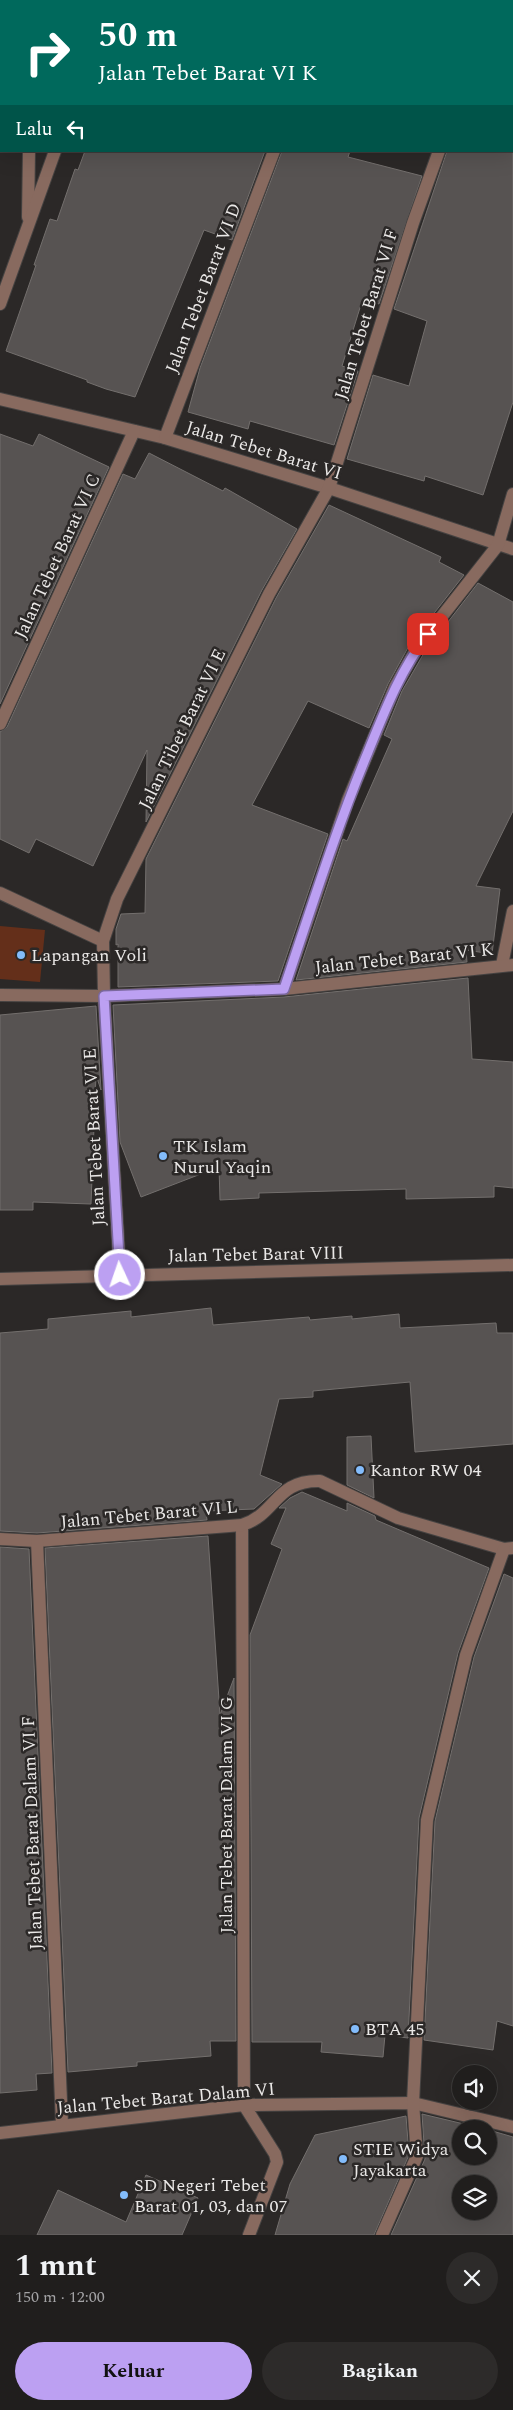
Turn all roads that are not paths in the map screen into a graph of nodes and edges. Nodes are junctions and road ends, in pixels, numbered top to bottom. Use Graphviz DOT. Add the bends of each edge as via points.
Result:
graph roads {
  1 [pos="29,152"];
  2 [pos="55,152"];
  3 [pos="274,152"];
  4 [pos="439,152"];
  5 [pos="28,227"];
  6 [pos="0,304"];
  7 [pos="0,399"];
  8 [pos="134,430"];
  9 [pos="165,438"];
  10 [pos="329,488"];
  11 [pos="513,494"];
  12 [pos="498,545"];
  13 [pos="513,549"];
  14 [pos="0,724"];
  15 [pos="0,893"];
  16 [pos="513,911"];
  17 [pos="103,941"];
  18 [pos="508,965"];
  19 [pos="284,989"];
  20 [pos="0,995"];
  21 [pos="104,996"];
  22 [pos="513,1265"];
  23 [pos="120,1275"];
  24 [pos="0,1279"];
  25 [pos="242,1525"];
  26 [pos="0,1539"];
  27 [pos="37,1541"];
  28 [pos="509,1549"];
  29 [pos="413,2103"];
  30 [pos="244,2105"];
  31 [pos="62,2124"];
  32 [pos="513,2127"];
  33 [pos="0,2133"];
  34 [pos="249,2235"];
  35 [pos="382,2235"];
  1 -- 5 [label="street"];
  2 -- 5 [label="street"];
  3 -- 9 [label="street, Jalan Tebet Barat VI D"];
  4 -- 10 [label="street, Jalan Tebet Barat VI F"];
  5 -- 6 [label="street"];
  7 -- 8 [label="street, Jalan Tebet Barat VI"];
  8 -- 9 [label="street, Jalan Tebet Barat VI"];
  8 -- 14 [label="street, Jalan Tebet Barat VI C"];
  9 -- 10 [label="street, Jalan Tebet Barat VI"];
  10 -- 12 [label="street, Jalan Tebet Barat VI"];
  10 -- 17 [label="street, Jalan Tibet Barat VI E" via="269,594 117,899"];
  11 -- 12 [label="street"];
  12 -- 13 [label="street, Jalan Tebet Barat VI"];
  12 -- 19 [label="street" via="417,648 395,687 348,800"];
  15 -- 17 [label="street"];
  16 -- 18 [label="street"];
  17 -- 21 [label="street, Jalan Tibet Barat VI E"];
  18 -- 19 [label="street, Jalan Tebet Barat VI K"];
  19 -- 21 [label="street, Jalan Tebet Barat VI K"];
  20 -- 21 [label="street, Jalan Tebet Barat VI K"];
  21 -- 23 [label="street, Jalan Tebet Barat VI E"];
  22 -- 23 [label="street, Jalan Tebet Barat VIII"];
  23 -- 24 [label="street, Jalan Tebet Barat VIII"];
  25 -- 27 [label="street, Jalan Tebet Barat VI L"];
  25 -- 28 [label="street, Jalan Tebet Barat VI L" via="262,1516 287,1488 306,1480 320,1481 398,1518"];
  25 -- 30 [label="street, Jalan Tebet Barat Dalam VI G"];
  26 -- 27 [label="street, Jalan Tebet Barat VI L"];
  27 -- 31 [label="street, Jalan Tebet Barat Dalam VI F"];
  28 -- 29 [label="street" via="463,1664 427,1820"];
  29 -- 30 [label="street, Jalan Tebet Barat Dalam VI"];
  29 -- 32 [label="street, Jalan Tebet Barat Dalam VI"];
  29 -- 35 [label="street" via="417,2156"];
  30 -- 31 [label="street, Jalan Tebet Barat Dalam VI"];
  30 -- 34 [label="street" via="276,2154 277,2162"];
  31 -- 33 [label="street, Jalan Tebet Barat Dalam VI"];
}
